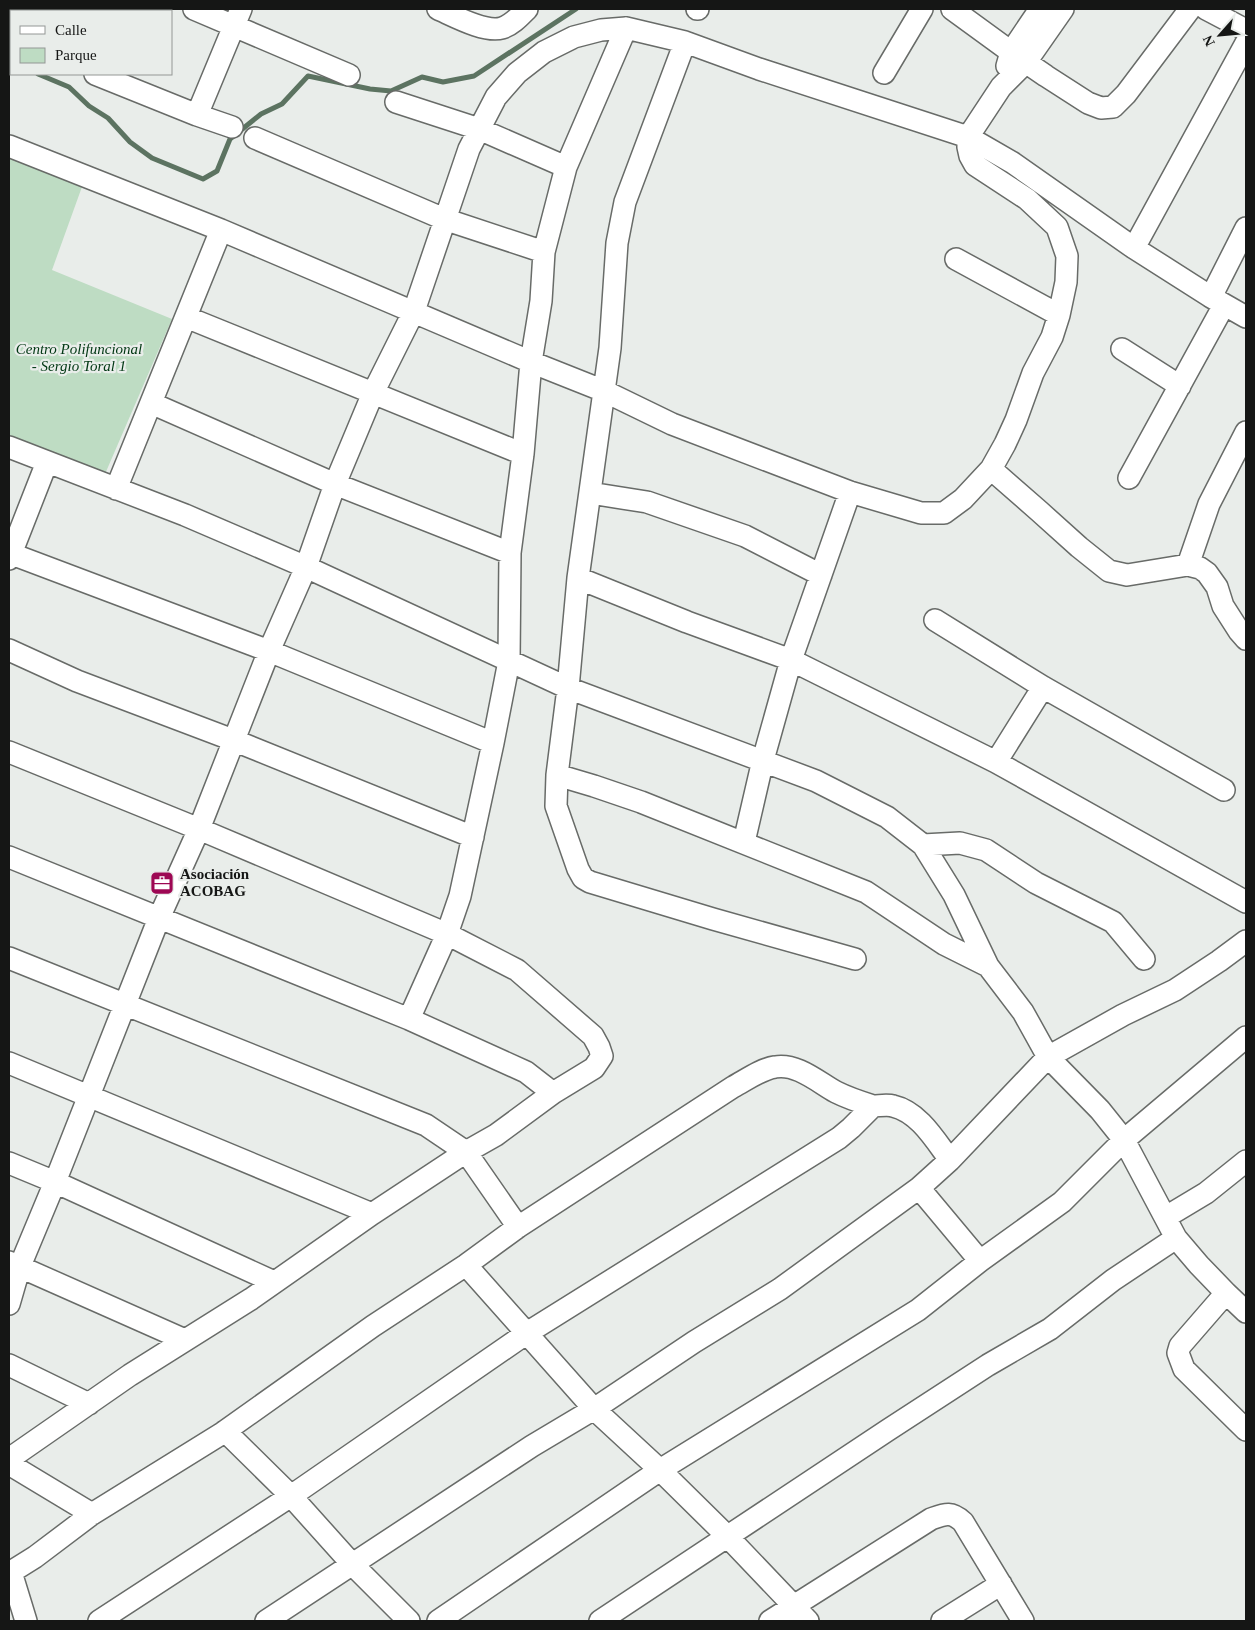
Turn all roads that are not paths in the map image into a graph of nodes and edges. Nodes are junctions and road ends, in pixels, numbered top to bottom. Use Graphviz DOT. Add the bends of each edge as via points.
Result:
graph roads {
  1 [pos="194,9"];
  2 [pos="438,9"];
  3 [pos="527,9"];
  4 [pos="922,9"];
  5 [pos="952,9"];
  6 [pos="1040,9"];
  7 [pos="1062,9"];
  8 [pos="1190,9"];
  9 [pos="1206,9"];
  10 [pos="238,17"];
  11 [pos="626,28"];
  12 [pos="1246,30"];
  13 [pos="686,42"];
  14 [pos="1246,43"];
  15 [pos="1018,57"];
  16 [pos="884,74"];
  17 [pos="97,75"];
  18 [pos="348,75"];
  19 [pos="396,102"];
  20 [pos="196,115"];
  21 [pos="232,127"];
  22 [pos="479,129"];
  23 [pos="968,137"];
  24 [pos="255,138"];
  25 [pos="9,146"];
  26 [pos="566,167"];
  27 [pos="444,219"];
  28 [pos="1246,228"];
  29 [pos="221,230"];
  30 [pos="1134,248"];
  31 [pos="544,252"];
  32 [pos="956,259"];
  33 [pos="1218,301"];
  34 [pos="414,311"];
  35 [pos="1059,316"];
  36 [pos="186,317"];
  37 [pos="1246,317"];
  38 [pos="1122,349"];
  39 [pos="532,362"];
  40 [pos="1180,386"];
  41 [pos="604,391"];
  42 [pos="373,394"];
  43 [pos="151,403"];
  44 [pos="1246,432"];
  45 [pos="9,447"];
  46 [pos="523,454"];
  47 [pos="47,462"];
  48 [pos="991,469"];
  49 [pos="1129,478"];
  50 [pos="335,484"];
  51 [pos="116,489"];
  52 [pos="850,492"];
  53 [pos="590,493"];
  54 [pos="510,553"];
  55 [pos="9,555"];
  56 [pos="306,566"];
  57 [pos="1188,566"];
  58 [pos="821,575"];
  59 [pos="578,578"];
  60 [pos="935,620"];
  61 [pos="1246,639"];
  62 [pos="9,650"];
  63 [pos="269,651"];
  64 [pos="792,660"];
  65 [pos="508,661"];
  66 [pos="1043,687"];
  67 [pos="568,688"];
  68 [pos="233,740"];
  69 [pos="493,743"];
  70 [pos="9,752"];
  71 [pos="763,760"];
  72 [pos="996,762"];
  73 [pos="557,775"];
  74 [pos="1224,790"];
  75 [pos="199,829"];
  76 [pos="473,837"];
  77 [pos="744,842"];
  78 [pos="923,845"];
  79 [pos="9,857"];
  80 [pos="1246,902"];
  81 [pos="158,918"];
  82 [pos="447,934"];
  83 [pos="1246,941"];
  84 [pos="9,958"];
  85 [pos="855,959"];
  86 [pos="1144,959"];
  87 [pos="988,966"];
  88 [pos="125,1004"];
  89 [pos="409,1019"];
  90 [pos="1246,1037"];
  91 [pos="1048,1057"];
  92 [pos="9,1063"];
  93 [pos="553,1093"];
  94 [pos="88,1095"];
  95 [pos="873,1106"];
  96 [pos="1124,1140"];
  97 [pos="466,1152"];
  98 [pos="950,1160"];
  99 [pos="1246,1161"];
  100 [pos="9,1163"];
  101 [pos="55,1182"];
  102 [pos="1220,1183"];
  103 [pos="1246,1184"];
  104 [pos="919,1188"];
  105 [pos="372,1214"];
  106 [pos="1166,1217"];
  107 [pos="518,1227"];
  108 [pos="1176,1238"];
  109 [pos="980,1261"];
  110 [pos="14,1264"];
  111 [pos="466,1265"];
  112 [pos="274,1282"];
  113 [pos="1226,1293"];
  114 [pos="9,1304"];
  115 [pos="1246,1312"];
  116 [pos="527,1333"];
  117 [pos="185,1340"];
  118 [pos="9,1364"];
  119 [pos="89,1404"];
  120 [pos="594,1409"];
  121 [pos="1246,1430"];
  122 [pos="225,1431"];
  123 [pos="9,1459"];
  124 [pos="9,1464"];
  125 [pos="660,1470"];
  126 [pos="291,1496"];
  127 [pos="92,1514"];
  128 [pos="727,1536"];
  129 [pos="352,1564"];
  130 [pos="10,1572"];
  131 [pos="1001,1584"];
  132 [pos="801,1614"];
  133 [pos="26,1621"];
  134 [pos="100,1621"];
  135 [pos="266,1621"];
  136 [pos="409,1621"];
  137 [pos="438,1621"];
  138 [pos="600,1621"];
  139 [pos="770,1621"];
  140 [pos="942,1621"];
  141 [pos="1023,1621"];
  1 -- 10 [label="street"];
  2 -- 3 [label="street" via="488,30 503,28"];
  4 -- 16 [label="street"];
  5 -- 15 [label="street"];
  6 -- 15 [label="street"];
  7 -- 15 [label="street"];
  8 -- 15 [label="street" via="1126,94 1113,106 1101,108 1088,103"];
  9 -- 12 [label="street"];
  10 -- 18 [label="street"];
  10 -- 20 [label="street"];
  11 -- 13 [label="street"];
  11 -- 22 [label="street" via="574,37 544,52 517,73 496,97"];
  11 -- 26 [label="street"];
  13 -- 23 [label="street"];
  13 -- 41 [label="street" via="625,202 617,243"];
  14 -- 30 [label="street"];
  15 -- 23 [label="street"];
  17 -- 20 [label="street"];
  19 -- 22 [label="street"];
  20 -- 21 [label="street"];
  22 -- 26 [label="street"];
  22 -- 27 [label="street"];
  23 -- 30 [label="street" via="1013,163"];
  23 -- 35 [label="street" via="970,156 975,165 1027,199 1056,227 1066,256 1066,282"];
  24 -- 27 [label="street"];
  25 -- 29 [label="street"];
  26 -- 31 [label="street"];
  27 -- 31 [label="street"];
  27 -- 34 [label="street"];
  28 -- 33 [label="street"];
  29 -- 34 [label="street"];
  29 -- 36 [label="street"];
  30 -- 33 [label="street"];
  31 -- 39 [label="street"];
  32 -- 35 [label="street"];
  33 -- 37 [label="street"];
  33 -- 40 [label="street"];
  34 -- 39 [label="street"];
  34 -- 42 [label="street"];
  35 -- 48 [label="street" via="1016,420"];
  36 -- 42 [label="street"];
  36 -- 43 [label="street"];
  38 -- 40 [label="street"];
  39 -- 41 [label="street"];
  39 -- 46 [label="street"];
  40 -- 49 [label="street"];
  41 -- 52 [label="street" via="672,424"];
  41 -- 53 [label="street"];
  42 -- 46 [label="street"];
  42 -- 50 [label="street"];
  43 -- 50 [label="street"];
  43 -- 51 [label="street"];
  44 -- 57 [label="street" via="1209,504"];
  45 -- 47 [label="street"];
  46 -- 54 [label="street"];
  47 -- 51 [label="street"];
  47 -- 55 [label="street"];
  48 -- 52 [label="street" via="964,499 944,514 921,513"];
  48 -- 57 [label="street" via="1109,571 1127,575"];
  50 -- 54 [label="street"];
  50 -- 56 [label="street"];
  51 -- 56 [label="street"];
  52 -- 58 [label="street"];
  53 -- 58 [label="street" via="647,502 745,536"];
  53 -- 59 [label="street"];
  54 -- 65 [label="street"];
  55 -- 63 [label="street"];
  56 -- 63 [label="street"];
  56 -- 65 [label="street"];
  57 -- 61 [label="street" via="1207,573 1223,606"];
  58 -- 64 [label="street"];
  59 -- 64 [label="street"];
  59 -- 67 [label="street"];
  60 -- 66 [label="street"];
  62 -- 68 [label="street" via="77,681"];
  63 -- 68 [label="street"];
  63 -- 69 [label="street"];
  64 -- 71 [label="street"];
  64 -- 72 [label="street"];
  65 -- 67 [label="street"];
  65 -- 69 [label="street"];
  66 -- 72 [label="street"];
  66 -- 74 [label="street"];
  67 -- 71 [label="street"];
  67 -- 73 [label="street"];
  68 -- 75 [label="street"];
  68 -- 76 [label="street"];
  69 -- 76 [label="street"];
  70 -- 75 [label="street"];
  71 -- 77 [label="street"];
  71 -- 78 [label="street" via="816,781 887,817"];
  72 -- 80 [label="street"];
  73 -- 77 [label="street"];
  73 -- 85 [label="street" via="556,806 583,878 620,892"];
  75 -- 81 [label="street"];
  75 -- 82 [label="street"];
  76 -- 82 [label="street" via="460,896"];
  77 -- 87 [label="street" via="866,892 944,944"];
  78 -- 86 [label="street" via="960,843 986,850 1036,883 1113,922"];
  78 -- 87 [label="street" via="954,895"];
  79 -- 81 [label="street"];
  81 -- 88 [label="street"];
  81 -- 89 [label="street"];
  82 -- 89 [label="street"];
  82 -- 93 [label="street" via="517,970 593,1036 602,1056 594,1068"];
  83 -- 91 [label="street" via="1175,990"];
  84 -- 88 [label="street"];
  87 -- 91 [label="street" via="1023,1012"];
  88 -- 94 [label="street"];
  88 -- 97 [label="street" via="426,1125"];
  89 -- 93 [label="street" via="526,1072"];
  90 -- 96 [label="street"];
  91 -- 96 [label="street" via="1100,1110"];
  91 -- 98 [label="street"];
  92 -- 94 [label="street"];
  93 -- 97 [label="street" via="496,1135"];
  94 -- 101 [label="street"];
  94 -- 105 [label="street"];
  95 -- 98 [label="street" via="892,1106 911,1113"];
  95 -- 107 [label="street" via="848,1097 802,1072 775,1067 733,1087"];
  95 -- 116 [label="street" via="839,1138"];
  96 -- 106 [label="street"];
  96 -- 109 [label="street" via="1062,1202"];
  97 -- 105 [label="street"];
  97 -- 107 [label="street"];
  98 -- 104 [label="street"];
  99 -- 102 [label="street"];
  100 -- 101 [label="street"];
  101 -- 110 [label="street"];
  101 -- 112 [label="street"];
  102 -- 103 [label="street"];
  102 -- 106 [label="street"];
  104 -- 109 [label="street"];
  104 -- 120 [label="street" via="780,1288"];
  105 -- 112 [label="street"];
  106 -- 108 [label="street"];
  107 -- 111 [label="street"];
  108 -- 113 [label="street"];
  108 -- 128 [label="street" via="1113,1280 1050,1329 988,1365"];
  109 -- 125 [label="street" via="918,1310"];
  110 -- 114 [label="street"];
  110 -- 117 [label="street"];
  111 -- 116 [label="street"];
  111 -- 122 [label="street" via="373,1326"];
  112 -- 117 [label="street"];
  113 -- 115 [label="street"];
  113 -- 121 [label="street" via="1180,1346 1178,1353 1184,1369"];
  116 -- 120 [label="street"];
  116 -- 126 [label="street"];
  117 -- 119 [label="street"];
  118 -- 119 [label="street"];
  119 -- 123 [label="street"];
  120 -- 125 [label="street"];
  120 -- 129 [label="street"];
  122 -- 126 [label="street"];
  122 -- 127 [label="street"];
  124 -- 127 [label="street"];
  125 -- 128 [label="street"];
  125 -- 137 [label="street"];
  126 -- 129 [label="street"];
  126 -- 134 [label="street"];
  127 -- 130 [label="street"];
  128 -- 132 [label="street"];
  128 -- 138 [label="street"];
  129 -- 135 [label="street"];
  129 -- 136 [label="street"];
  130 -- 133 [label="street"];
  131 -- 132 [label="street" via="963,1522 955,1515 944,1514 930,1520"];
  131 -- 140 [label="street"];
  131 -- 141 [label="street"];
  132 -- 139 [label="street"];
}
